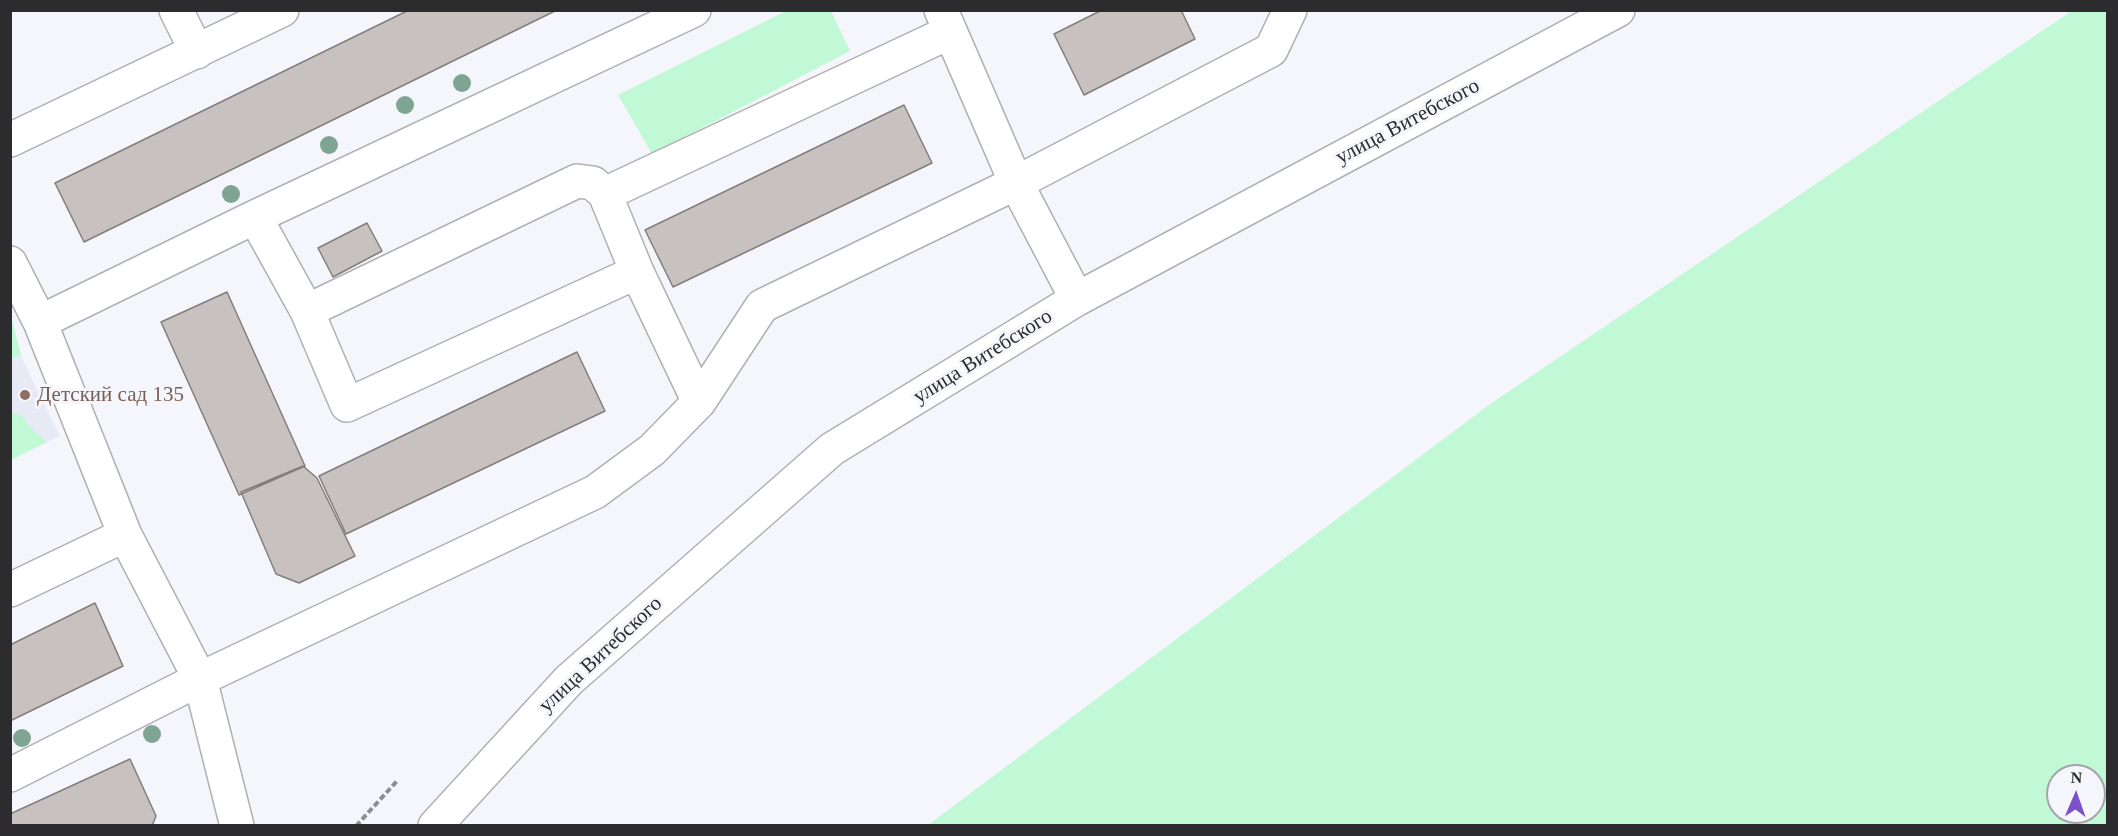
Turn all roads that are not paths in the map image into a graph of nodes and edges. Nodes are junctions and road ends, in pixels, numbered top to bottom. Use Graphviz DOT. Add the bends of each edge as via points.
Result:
graph roads {
  1 [pos="176,10"];
  2 [pos="282,10"];
  3 [pos="694,10"];
  4 [pos="1290,10"];
  5 [pos="1618,10"];
  6 [pos="945,21"];
  7 [pos="196,52"];
  8 [pos="10,140"];
  9 [pos="1016,183"];
  10 [pos="605,194"];
  11 [pos="255,217"];
  12 [pos="10,263"];
  13 [pos="638,272"];
  14 [pos="1077,299"];
  15 [pos="307,311"];
  16 [pos="40,322"];
  17 [pos="699,402"];
  18 [pos="125,535"];
  19 [pos="10,590"];
  20 [pos="200,679"];
  21 [pos="10,775"];
  22 [pos="237,825"];
  23 [pos="435,825"];
  1 -- 7 [label="street"];
  2 -- 7 [label="street"];
  3 -- 11 [label="street"];
  4 -- 9 [label="street" via="1271,50"];
  5 -- 14 [label="street, улица Витебского"];
  6 -- 9 [label="street"];
  6 -- 10 [label="street"];
  7 -- 8 [label="street"];
  9 -- 14 [label="street"];
  9 -- 17 [label="street" via="762,306"];
  10 -- 13 [label="street"];
  10 -- 15 [label="street" via="592,183 576,181"];
  11 -- 15 [label="street"];
  11 -- 16 [label="street"];
  12 -- 16 [label="street"];
  13 -- 15 [label="street" via="346,405"];
  13 -- 17 [label="street"];
  14 -- 23 [label="street, улица Витебского" via="832,449 569,680"];
  16 -- 18 [label="street"];
  17 -- 20 [label="street" via="652,450 595,492"];
  18 -- 19 [label="street"];
  18 -- 20 [label="street"];
  20 -- 21 [label="street"];
  20 -- 22 [label="street"];
}
